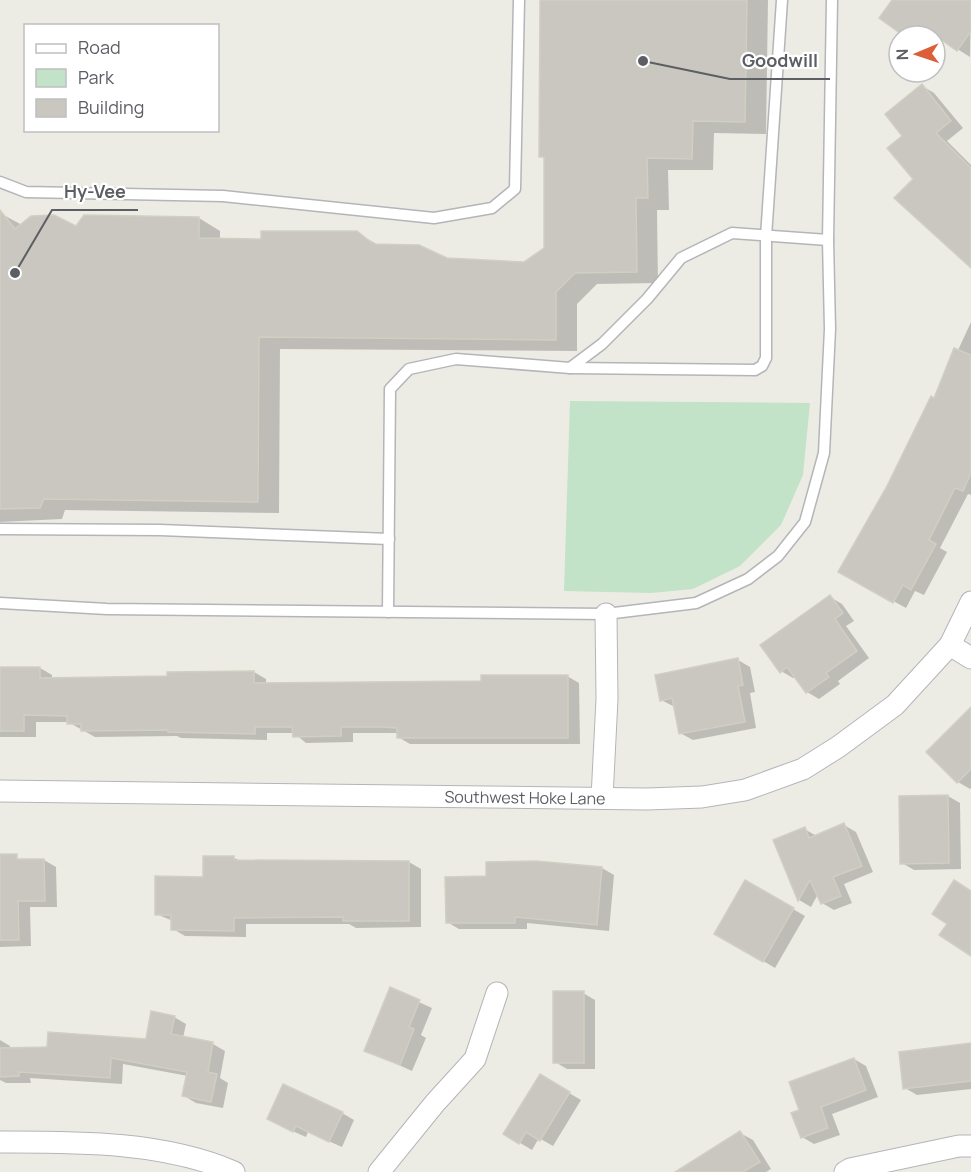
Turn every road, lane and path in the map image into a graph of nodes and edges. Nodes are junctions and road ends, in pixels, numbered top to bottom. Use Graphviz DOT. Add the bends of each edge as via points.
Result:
graph roads {
  1 [pos="519,0"];
  2 [pos="782,0"];
  3 [pos="832,0"];
  4 [pos="0,182"];
  5 [pos="766,237"];
  6 [pos="828,240"];
  7 [pos="570,368"];
  8 [pos="0,529"];
  9 [pos="388,539"];
  10 [pos="971,602"];
  11 [pos="0,603"];
  12 [pos="388,612"];
  13 [pos="606,614"];
  14 [pos="950,645"];
  15 [pos="971,658"];
  16 [pos="0,791"];
  17 [pos="602,798"];
  18 [pos="497,993"];
  19 [pos="0,1142"];
  20 [pos="971,1146"];
  21 [pos="234,1172"];
  22 [pos="379,1172"];
  23 [pos="845,1172"];
  1 -- 4 [label="lane" via="515,189 492,208 434,218 223,196 26,192"];
  2 -- 5 [label="lane"];
  3 -- 6 [label="lane"];
  5 -- 6 [label="lane"];
  5 -- 7 [label="lane" via="732,233 681,258 602,344"];
  5 -- 7 [label="lane" via="766,358 762,366 755,370"];
  6 -- 13 [label="lane" via="830,329 824,453 805,522 778,556 748,579 707,598 696,603"];
  7 -- 9 [label="lane" via="456,359 409,369 390,389"];
  8 -- 9 [label="lane" via="160,530"];
  9 -- 12 [label="lane"];
  10 -- 14 [label="street, Southwest Hoke Lane"];
  11 -- 12 [label="lane" via="107,609"];
  12 -- 13 [label="lane"];
  13 -- 17 [label="street"];
  14 -- 15 [label="street"];
  14 -- 17 [label="street, Southwest Hoke Lane" via="895,705 803,769 745,790 702,796"];
  16 -- 17 [label="street, Southwest Hoke Lane"];
  18 -- 22 [label="street" via="475,1059"];
  19 -- 21 [label="street" via="152,1149 214,1163"];
  20 -- 23 [label="street"];
}
